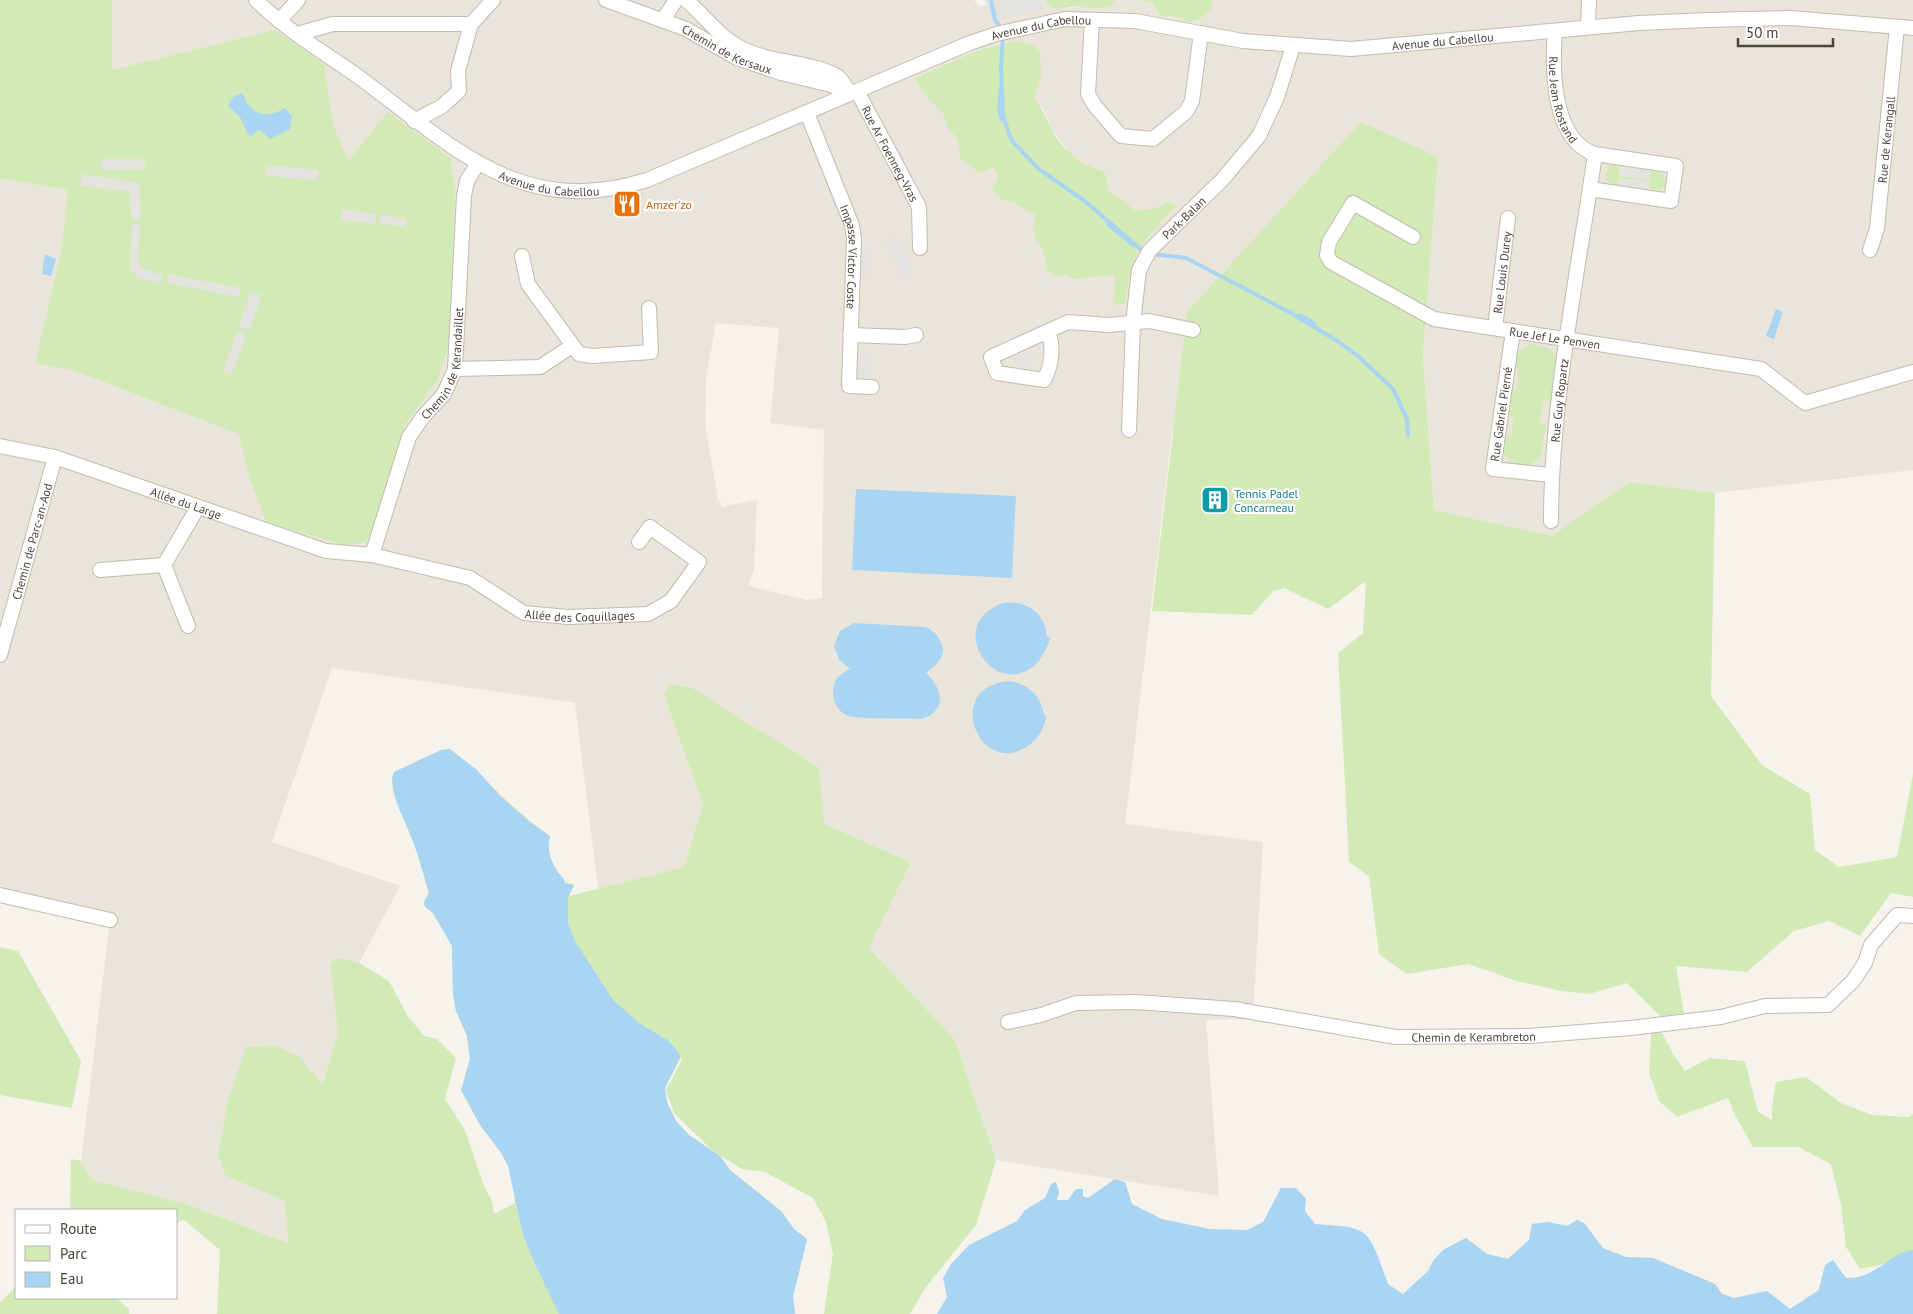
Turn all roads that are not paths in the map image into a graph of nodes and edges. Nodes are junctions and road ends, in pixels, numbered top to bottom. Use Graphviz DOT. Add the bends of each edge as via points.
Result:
graph roads {
  1 [pos="256,0"];
  2 [pos="298,0"];
  3 [pos="493,0"];
  4 [pos="606,0"];
  5 [pos="676,0"];
  6 [pos="686,0"];
  7 [pos="1589,0"];
  8 [pos="663,20"];
  9 [pos="1092,20"];
  10 [pos="279,21"];
  11 [pos="471,24"];
  12 [pos="1897,26"];
  13 [pos="1588,28"];
  14 [pos="1913,28"];
  15 [pos="1555,31"];
  16 [pos="1201,33"];
  17 [pos="297,34"];
  18 [pos="1293,46"];
  19 [pos="853,93"];
  20 [pos="807,113"];
  21 [pos="414,121"];
  22 [pos="1595,154"];
  23 [pos="478,163"];
  24 [pos="1590,189"];
  25 [pos="1508,218"];
  26 [pos="1413,237"];
  27 [pos="920,248"];
  28 [pos="1870,250"];
  29 [pos="522,256"];
  30 [pos="649,308"];
  31 [pos="1132,323"];
  32 [pos="1495,328"];
  33 [pos="1193,330"];
  34 [pos="1513,330"];
  35 [pos="1048,331"];
  36 [pos="850,335"];
  37 [pos="916,335"];
  38 [pos="1568,338"];
  39 [pos="572,346"];
  40 [pos="455,370"];
  41 [pos="1913,372"];
  42 [pos="872,387"];
  43 [pos="1130,430"];
  44 [pos="0,446"];
  45 [pos="55,458"];
  46 [pos="1551,475"];
  47 [pos="198,507"];
  48 [pos="1551,521"];
  49 [pos="639,542"];
  50 [pos="372,555"];
  51 [pos="164,565"];
  52 [pos="100,570"];
  53 [pos="188,626"];
  54 [pos="0,655"];
  55 [pos="0,895"];
  56 [pos="1913,916"];
  57 [pos="110,920"];
  58 [pos="1008,1022"];
  1 -- 10 [label="street, Avenue du Cabellou"];
  2 -- 10 [label="street"];
  3 -- 11 [label="street"];
  4 -- 8 [label="street, Chemin de Kersaux"];
  5 -- 8 [label="street"];
  6 -- 19 [label="street, Rue Ar Foenneg-Vras" via="719,33 740,48 765,58 830,73"];
  7 -- 13 [label="street"];
  8 -- 19 [label="street, Chemin de Kersaux" via="736,58"];
  9 -- 16 [label="street, Avenue du Cabellou" via="1135,21"];
  9 -- 16 [label="street" via="1088,94 1121,136 1153,139 1186,112 1192,101"];
  9 -- 19 [label="street, Avenue du Cabellou" via="1065,19 996,34"];
  10 -- 17 [label="street, Avenue du Cabellou"];
  11 -- 17 [label="street" via="333,24"];
  11 -- 21 [label="street" via="458,70 459,91"];
  12 -- 13 [label="street, Avenue du Cabellou" via="1774,18"];
  12 -- 14 [label="street, Avenue du Cabellou"];
  12 -- 28 [label="street, Rue de Kerangall" via="1877,228"];
  13 -- 15 [label="street, Avenue du Cabellou"];
  15 -- 18 [label="street, Avenue du Cabellou" via="1351,49"];
  15 -- 22 [label="street, Rue Jean Rostand" via="1558,112 1576,144"];
  16 -- 18 [label="street, Avenue du Cabellou"];
  17 -- 21 [label="street, Avenue du Cabellou"];
  18 -- 31 [label="street, Park-Balan" via="1277,98 1250,148 1144,260 1139,270"];
  19 -- 20 [label="street, Avenue du Cabellou"];
  19 -- 27 [label="street, Rue Ar Foenneg-Vras" via="919,207"];
  20 -- 23 [label="street, Avenue du Cabellou" via="672,171 603,191 552,191 512,179"];
  20 -- 36 [label="street, Impasse Victor Coste" via="852,225"];
  21 -- 23 [label="street, Avenue du Cabellou"];
  22 -- 24 [label="street, Rue Guy Ropartz"];
  22 -- 24 [label="street" via="1676,166 1671,200"];
  23 -- 40 [label="street, Chemin de Kerandaillet" via="464,196"];
  24 -- 38 [label="street, Rue Guy Ropartz"];
  25 -- 32 [label="street, Rue Louis Durey"];
  26 -- 32 [label="street, Rue Jef Le Penven" via="1353,203 1329,242 1327,255 1331,262 1434,319"];
  29 -- 39 [label="street" via="528,284"];
  30 -- 39 [label="street" via="651,352 592,356 579,354"];
  31 -- 33 [label="street" via="1149,321"];
  31 -- 35 [label="street" via="1068,322"];
  31 -- 43 [label="street, Park-Balan"];
  32 -- 34 [label="street, Rue Jef Le Penven"];
  34 -- 38 [label="street, Rue Jef Le Penven"];
  34 -- 46 [label="street, Rue Gabriel Pierné" via="1493,469"];
  35 -- 35 [label="street" via="991,357 997,373 1044,380 1052,344"];
  36 -- 37 [label="street" via="905,338"];
  36 -- 42 [label="street, Impasse Victor Coste" via="848,386"];
  38 -- 41 [label="street, Rue Jef Le Penven" via="1761,369 1805,403"];
  38 -- 46 [label="street, Rue Guy Ropartz"];
  39 -- 40 [label="street" via="540,367"];
  40 -- 50 [label="street, Chemin de Kerandaillet" via="444,394 409,437"];
  44 -- 45 [label="street, Allée du Large"];
  45 -- 47 [label="street, Allée du Large"];
  45 -- 54 [label="street, Chemin de Parc-an-Aod"];
  46 -- 48 [label="street, Rue Guy Ropartz"];
  47 -- 50 [label="street, Allée du Large" via="326,551"];
  47 -- 51 [label="street"];
  49 -- 50 [label="street, Allée des Coquillages" via="650,527 699,562 671,600 648,614 568,617 524,613 470,578"];
  51 -- 52 [label="street"];
  51 -- 53 [label="street"];
  55 -- 57 [label="street"];
  56 -- 58 [label="street, Chemin de Kerambreton" via="1897,915 1871,946 1865,963 1852,981 1828,1005 1765,1006 1721,1017 1529,1036 1396,1037 1234,1009 1136,1002 1076,1003"];
}
